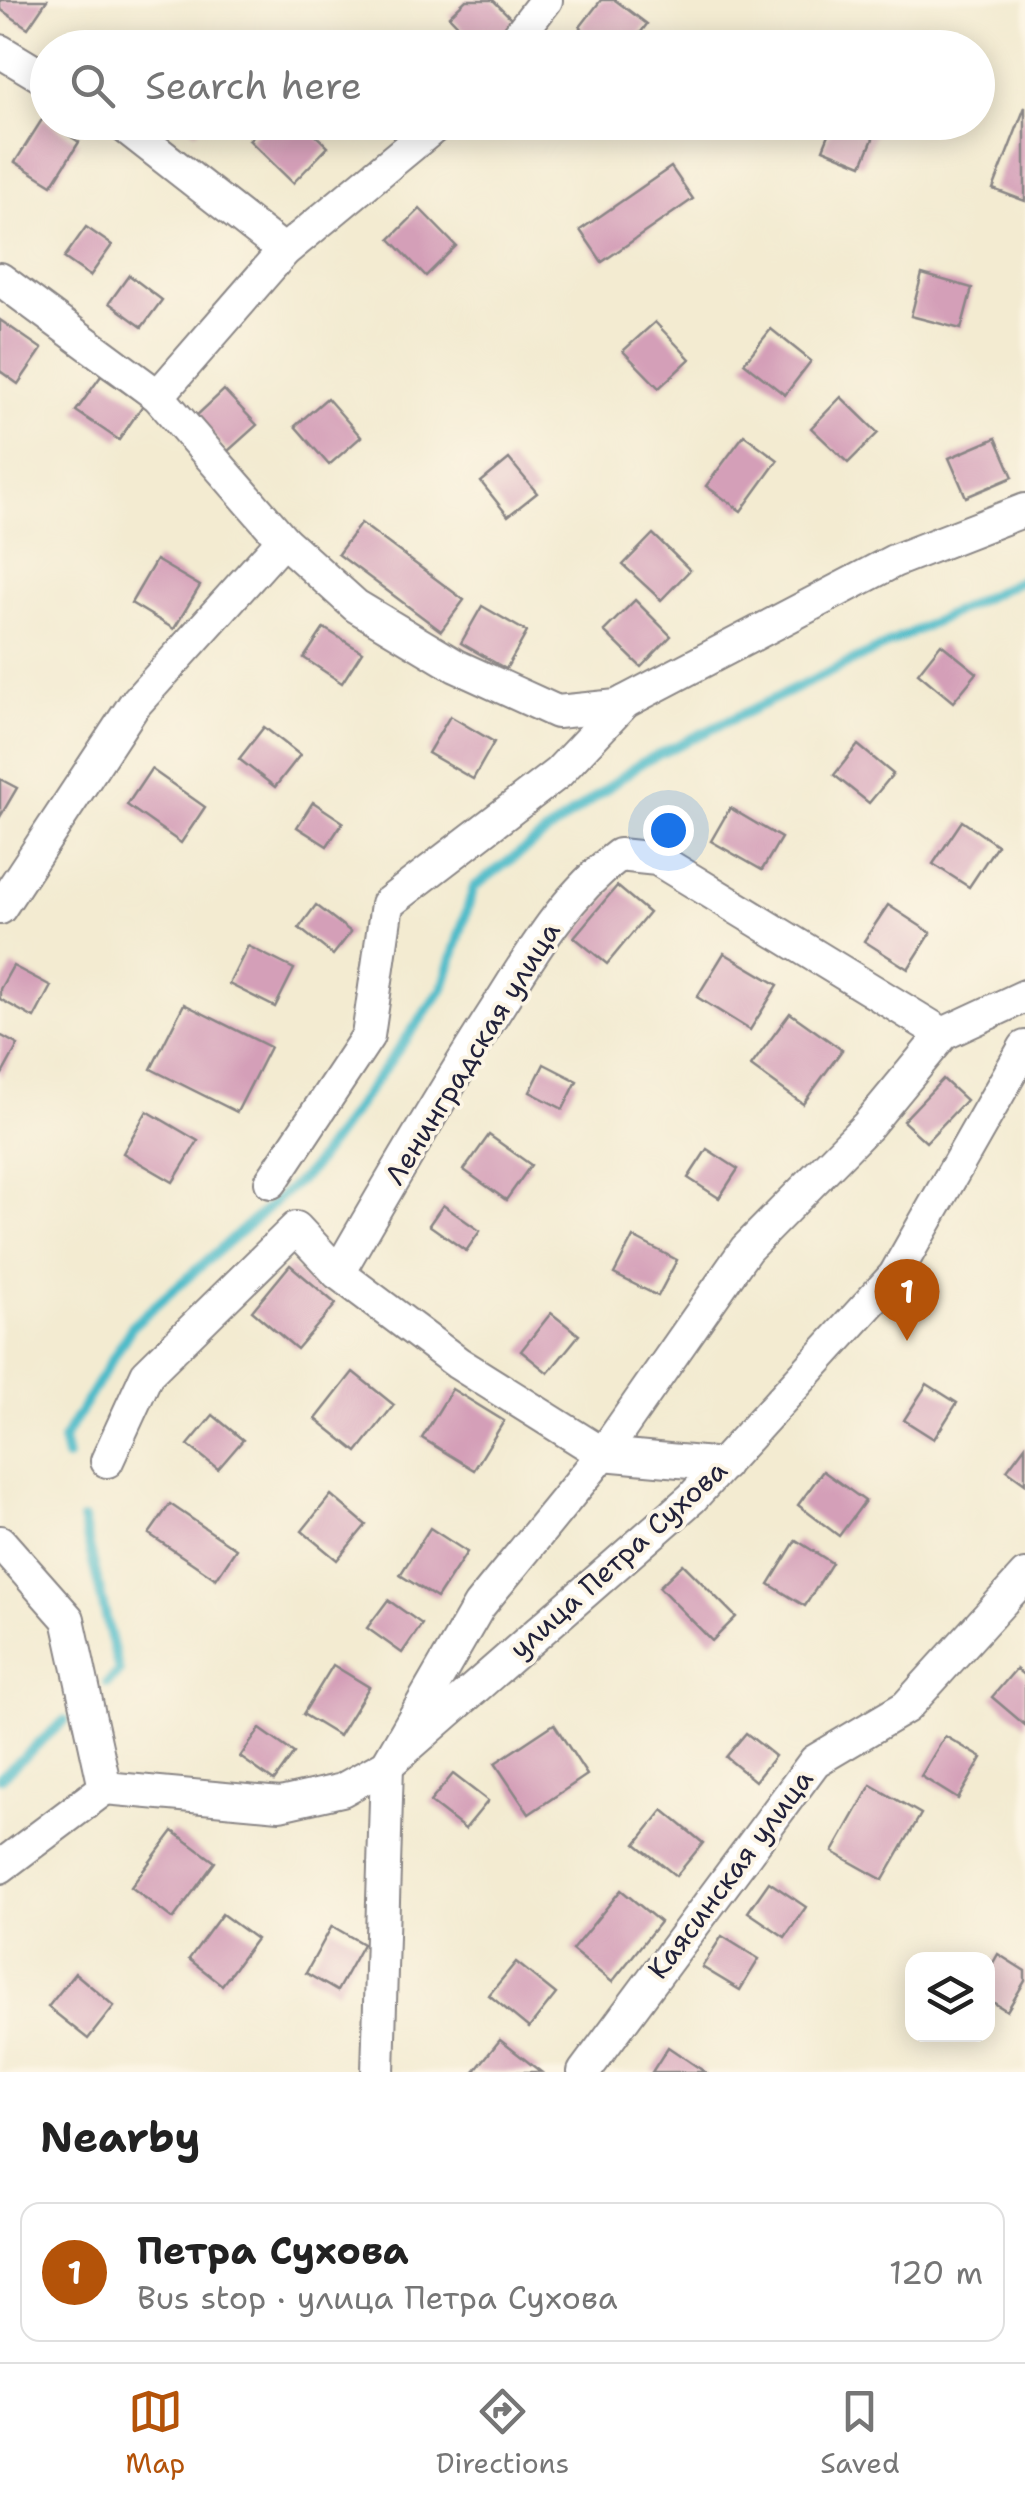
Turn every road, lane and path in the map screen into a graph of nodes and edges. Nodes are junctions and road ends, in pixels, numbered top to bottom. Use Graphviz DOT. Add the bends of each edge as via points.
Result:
graph roads {
  1 [pos="546,0"];
  2 [pos="523,30"];
  3 [pos="0,52"];
  4 [pos="30,70"];
  5 [pos="143,140"];
  6 [pos="418,140"];
  7 [pos="284,251"];
  8 [pos="0,279"];
  9 [pos="158,396"];
  10 [pos="1025,510"];
  11 [pos="283,540"];
  12 [pos="625,702"];
  13 [pos="0,908"];
  14 [pos="1025,996"];
  15 [pos="943,1034"];
  16 [pos="1025,1047"];
  17 [pos="271,1182"];
  18 [pos="338,1273"];
  19 [pos="603,1454"];
  20 [pos="107,1460"];
  21 [pos="723,1465"];
  22 [pos="0,1542"];
  23 [pos="1025,1576"];
  24 [pos="387,1765"];
  25 [pos="105,1788"];
  26 [pos="0,1867"];
  27 [pos="378,2072"];
  28 [pos="584,2072"];
  1 -- 2 [label="street"];
  3 -- 4 [label="street"];
  5 -- 7 [label="street"];
  6 -- 7 [label="street"];
  7 -- 9 [label="street"];
  8 -- 9 [label="street"];
  9 -- 11 [label="street"];
  10 -- 12 [label="street" via="894,561"];
  11 -- 12 [label="street" via="356,606 456,666 557,712"];
  11 -- 13 [label="street" via="134,704"];
  12 -- 17 [label="street" via="558,772 387,904 368,1036"];
  14 -- 15 [label="street"];
  15 -- 18 [label="street, Ленинградская улица" via="657,859 619,854 590,876 548,929"];
  15 -- 19 [label="street" via="868,1125 746,1249"];
  16 -- 21 [label="street, улица Петра Сухова" via="895,1275"];
  18 -- 19 [label="street" via="458,1363"];
  18 -- 20 [label="street" via="296,1228 146,1374"];
  19 -- 21 [label="street"];
  19 -- 24 [label="street" via="479,1606"];
  21 -- 24 [label="street, улица Петра Сухова"];
  22 -- 25 [label="street" via="68,1619"];
  23 -- 28 [label="street, Каясинская улица" via="906,1708 815,1761"];
  24 -- 25 [label="street, улица Петра Сухова" via="342,1790 280,1804"];
  24 -- 27 [label="street"];
  25 -- 26 [label="street"];
}
